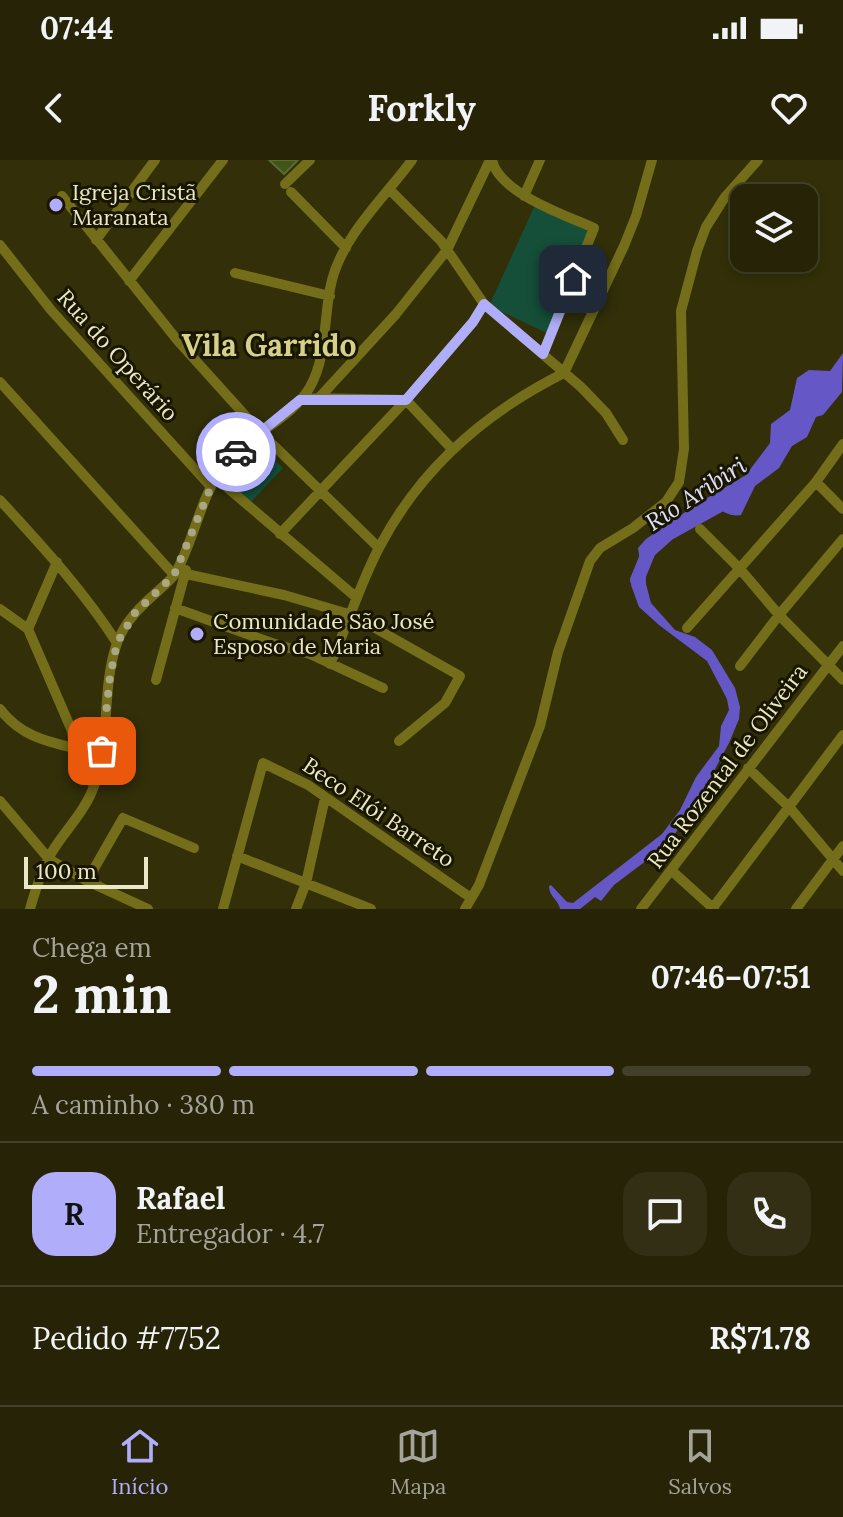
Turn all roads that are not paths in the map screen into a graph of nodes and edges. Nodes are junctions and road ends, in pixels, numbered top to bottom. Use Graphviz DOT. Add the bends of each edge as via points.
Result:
graph roads {
  1 [pos="155,160"];
  2 [pos="223,160"];
  3 [pos="310,160"];
  4 [pos="412,160"];
  5 [pos="491,160"];
  6 [pos="540,160"];
  7 [pos="652,160"];
  8 [pos="758,160"];
  9 [pos="390,190"];
  10 [pos="62,196"];
  11 [pos="524,196"];
  12 [pos="96,240"];
  13 [pos="346,248"];
  14 [pos="447,250"];
  15 [pos="1,251"];
  16 [pos="235,273"];
  17 [pos="129,281"];
  18 [pos="330,296"];
  19 [pos="484,304"];
  20 [pos="543,354"];
  21 [pos="564,373"];
  22 [pos="0,382"];
  23 [pos="319,398"];
  24 [pos="300,400"];
  25 [pos="406,400"];
  26 [pos="260,432"];
  27 [pos="623,440"];
  28 [pos="843,444"];
  29 [pos="452,449"];
  30 [pos="213,482"];
  31 [pos="816,482"];
  32 [pos="320,491"];
  33 [pos="0,500"];
  34 [pos="843,509"];
  35 [pos="700,529"];
  36 [pos="280,534"];
  37 [pos="843,539"];
  38 [pos="379,548"];
  39 [pos="57,562"];
  40 [pos="740,569"];
  41 [pos="180,575"];
  42 [pos="357,598"];
  43 [pos="175,608"];
  44 [pos="0,609"];
  45 [pos="352,615"];
  46 [pos="779,615"];
  47 [pos="687,628"];
  48 [pos="28,629"];
  49 [pos="117,643"];
  50 [pos="843,646"];
  51 [pos="330,664"];
  52 [pos="829,665"];
  53 [pos="740,666"];
  54 [pos="156,680"];
  55 [pos="843,680"];
  56 [pos="383,688"];
  57 [pos="0,709"];
  58 [pos="843,735"];
  59 [pos="399,741"];
  60 [pos="74,748"];
  61 [pos="748,768"];
  62 [pos="94,786"];
  63 [pos="325,798"];
  64 [pos="0,801"];
  65 [pos="790,808"];
  66 [pos="843,846"];
  67 [pos="194,848"];
  68 [pos="237,856"];
  69 [pos="49,859"];
  70 [pos="832,859"];
  71 [pos="672,871"];
  72 [pos="843,871"];
  73 [pos="87,881"];
  74 [pos="306,883"];
  75 [pos="471,898"];
  76 [pos="30,909"];
  77 [pos="148,909"];
  78 [pos="223,909"];
  79 [pos="296,909"];
  80 [pos="371,909"];
  81 [pos="465,909"];
  82 [pos="641,909"];
  83 [pos="713,909"];
  84 [pos="796,909"];
  1 -- 12 [label="street"];
  2 -- 17 [label="street"];
  3 -- 13 [label="street" via="288,188"];
  4 -- 9 [label="street"];
  5 -- 11 [label="street"];
  5 -- 14 [label="street"];
  6 -- 11 [label="street"];
  7 -- 21 [label="street" via="624,246"];
  8 -- 75 [label="street" via="706,227 681,311 684,449 679,482 666,502 600,548 590,561 558,652 540,726"];
  9 -- 13 [label="street"];
  9 -- 14 [label="street"];
  10 -- 12 [label="street"];
  11 -- 20 [label="street" via="594,228"];
  12 -- 17 [label="street"];
  13 -- 18 [label="street"];
  14 -- 19 [label="street"];
  14 -- 23 [label="street"];
  15 -- 30 [label="street, Rua do Operário"];
  16 -- 18 [label="street"];
  17 -- 26 [label="street"];
  18 -- 24 [label="street" via="315,376"];
  19 -- 20 [label="street"];
  19 -- 25 [label="street"];
  20 -- 21 [label="street"];
  21 -- 27 [label="street" via="606,413"];
  21 -- 29 [label="street" via="502,409"];
  22 -- 41 [label="street"];
  23 -- 24 [label="street"];
  23 -- 25 [label="street"];
  24 -- 26 [label="street"];
  25 -- 29 [label="street"];
  25 -- 32 [label="street"];
  26 -- 30 [label="street" via="240,447"];
  26 -- 32 [label="street"];
  28 -- 31 [label="street"];
  29 -- 38 [label="street" via="418,485"];
  30 -- 36 [label="street, Rua do Operário"];
  30 -- 41 [label="street"];
  31 -- 34 [label="street"];
  31 -- 40 [label="street"];
  32 -- 36 [label="street"];
  32 -- 38 [label="street"];
  33 -- 39 [label="street"];
  35 -- 40 [label="street"];
  36 -- 42 [label="street, Rua do Operário"];
  37 -- 46 [label="street"];
  38 -- 42 [label="street"];
  39 -- 48 [label="street"];
  39 -- 49 [label="street"];
  40 -- 46 [label="street"];
  40 -- 47 [label="street"];
  41 -- 43 [label="street"];
  41 -- 45 [label="street" via="284,595"];
  41 -- 49 [label="street" via="135,613"];
  42 -- 45 [label="street"];
  43 -- 51 [label="street"];
  43 -- 54 [label="street"];
  44 -- 48 [label="street"];
  45 -- 51 [label="street"];
  45 -- 59 [label="street" via="460,676 445,703"];
  46 -- 52 [label="street"];
  46 -- 53 [label="street"];
  48 -- 60 [label="street" via="72,731"];
  49 -- 62 [label="street"];
  50 -- 52 [label="street, Rua Rozental de Oliveira"];
  51 -- 56 [label="street"];
  52 -- 55 [label="street"];
  52 -- 61 [label="street, Rua Rozental de Oliveira"];
  57 -- 60 [label="street" via="27,734"];
  58 -- 65 [label="street"];
  60 -- 62 [label="street"];
  61 -- 65 [label="street"];
  61 -- 71 [label="street, Rua Rozental de Oliveira"];
  62 -- 69 [label="street"];
  63 -- 68 [label="street, Beco Elói Barreto" via="263,763"];
  63 -- 74 [label="street"];
  63 -- 75 [label="street, Beco Elói Barreto"];
  64 -- 69 [label="street"];
  65 -- 70 [label="street"];
  65 -- 83 [label="street"];
  66 -- 70 [label="street"];
  67 -- 73 [label="street" via="123,818"];
  68 -- 74 [label="street"];
  68 -- 78 [label="street"];
  69 -- 73 [label="street"];
  69 -- 76 [label="street"];
  70 -- 72 [label="street"];
  70 -- 84 [label="street"];
  71 -- 82 [label="street, Rua Rozental de Oliveira"];
  71 -- 83 [label="street"];
  73 -- 77 [label="street"];
  74 -- 79 [label="street"];
  74 -- 80 [label="street"];
  75 -- 81 [label="street"];
}
